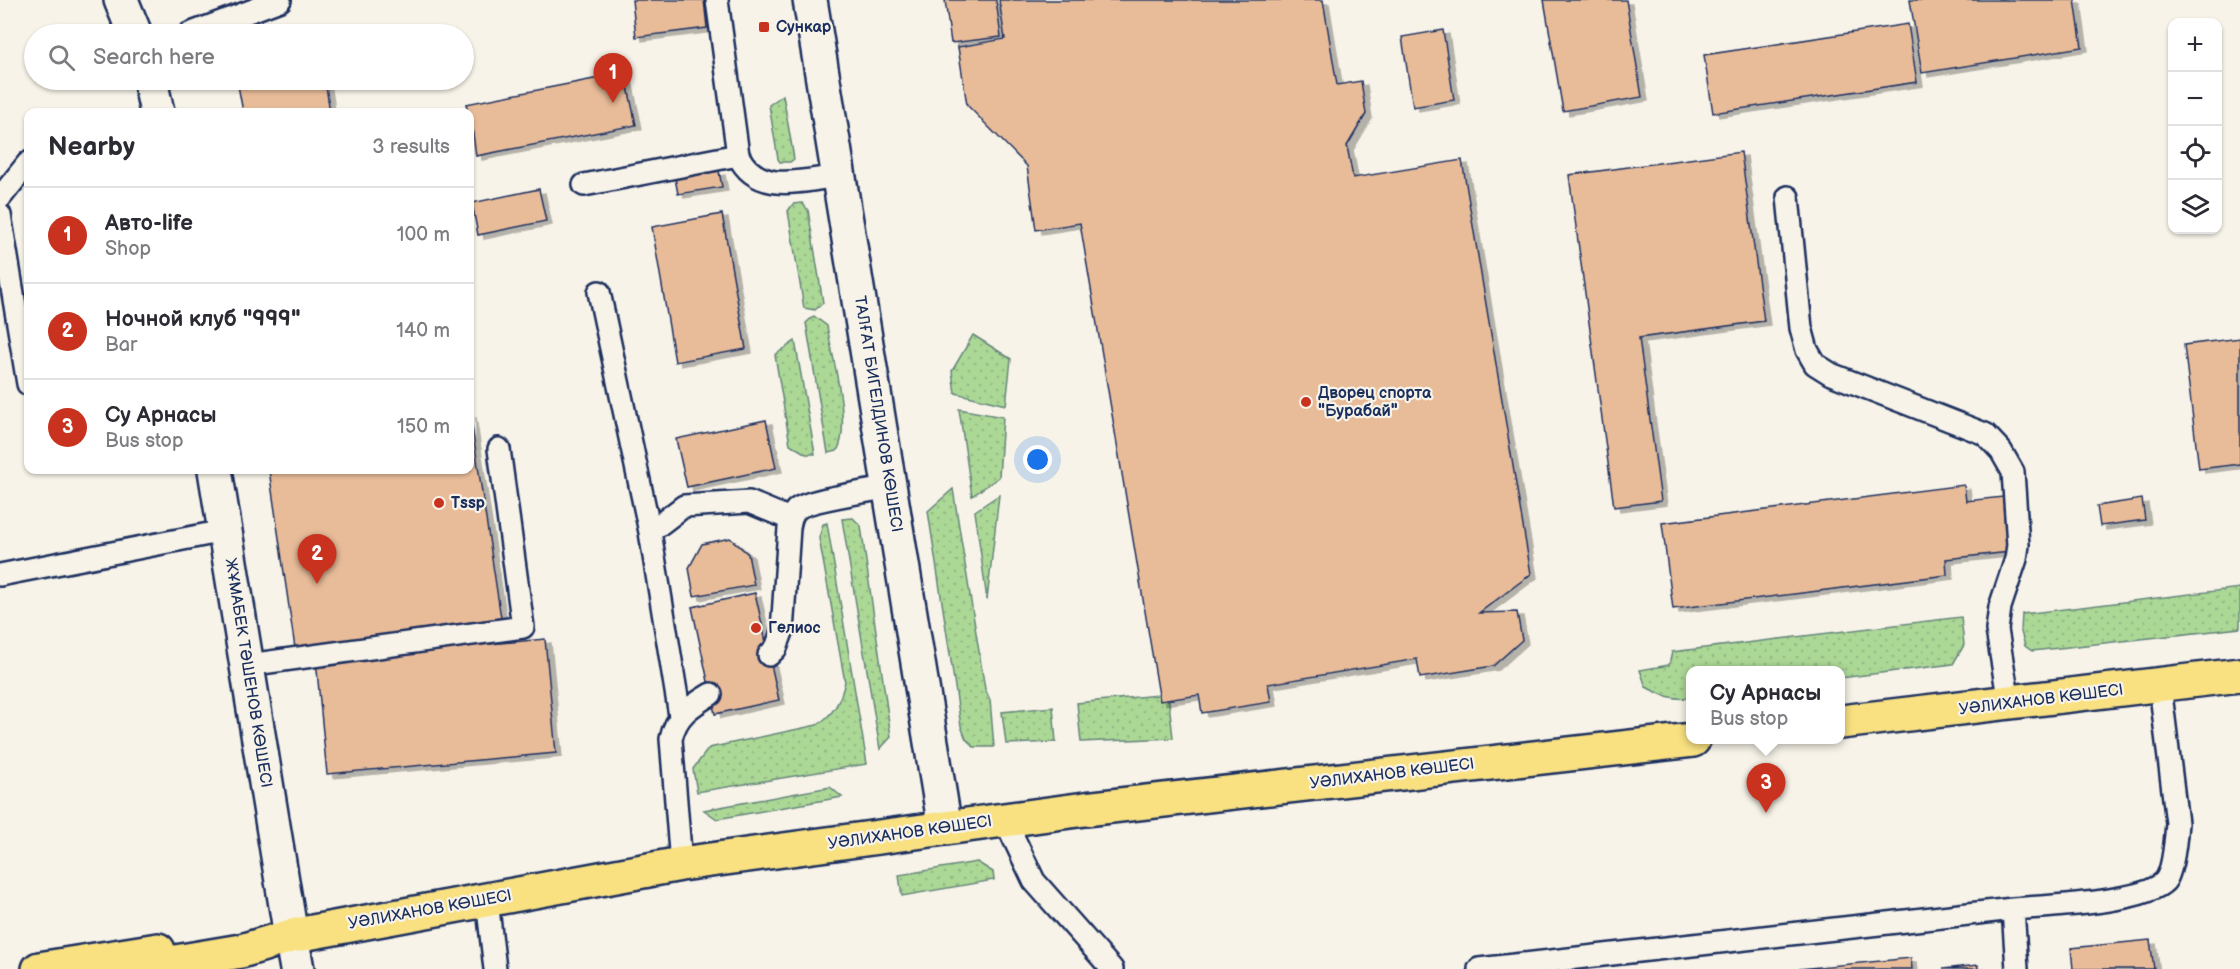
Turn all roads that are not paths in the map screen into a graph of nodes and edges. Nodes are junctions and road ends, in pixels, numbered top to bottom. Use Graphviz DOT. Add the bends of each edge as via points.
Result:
graph roads {
  1 [pos="121,0"];
  2 [pos="280,0"];
  3 [pos="717,0"];
  4 [pos="810,0"];
  5 [pos="131,24"];
  6 [pos="216,24"];
  7 [pos="152,90"];
  8 [pos="156,108"];
  9 [pos="738,155"];
  10 [pos="24,168"];
  11 [pos="839,176"];
  12 [pos="584,185"];
  13 [pos="1788,197"];
  14 [pos="0,198"];
  15 [pos="0,215"];
  16 [pos="599,292"];
  17 [pos="24,360"];
  18 [pos="499,449"];
  19 [pos="215,474"];
  20 [pos="890,487"];
  21 [pos="790,519"];
  22 [pos="224,531"];
  23 [pos="650,532"];
  24 [pos="0,575"];
  25 [pos="769,655"];
  26 [pos="248,665"];
  27 [pos="2240,675"];
  28 [pos="2160,686"];
  29 [pos="711,694"];
  30 [pos="2009,703"];
  31 [pos="680,716"];
  32 [pos="1845,723"];
  33 [pos="1686,741"];
  34 [pos="1005,820"];
  35 [pos="945,828"];
  36 [pos="681,864"];
  37 [pos="487,900"];
  38 [pos="2013,909"];
  39 [pos="291,936"];
  40 [pos="39,969"];
  41 [pos="134,969"];
  42 [pos="297,969"];
  43 [pos="495,969"];
  44 [pos="1112,969"];
  45 [pos="1479,969"];
  46 [pos="2018,969"];
  1 -- 5 [label="street"];
  2 -- 6 [label="lane"];
  3 -- 9 [label="lane"];
  4 -- 11 [label="street, ТАЛҒАТ БИГЕЛДИНОВ КӨШЕСІ"];
  7 -- 8 [label="street"];
  9 -- 11 [label="lane" via="753,175 779,183"];
  9 -- 12 [label="lane"];
  10 -- 14 [label="lane"];
  11 -- 20 [label="street, ТАЛҒАТ БИГЕЛДИНОВ КӨШЕСІ"];
  13 -- 30 [label="lane" via="1801,328 1815,363 1832,374 1985,434 2013,472 2018,545 1997,630"];
  15 -- 17 [label="lane"];
  16 -- 23 [label="lane"];
  18 -- 26 [label="lane" via="523,627"];
  19 -- 22 [label="street, ЖҰМАБЕК ТӘШЕНОВ КӨШЕСІ"];
  20 -- 21 [label="lane" via="801,506"];
  20 -- 35 [label="street, ТАЛҒАТ БИГЕЛДИНОВ КӨШЕСІ"];
  21 -- 23 [label="lane" via="749,502 684,506"];
  21 -- 25 [label="lane" via="782,632"];
  22 -- 24 [label="lane"];
  22 -- 26 [label="street, ЖҰМАБЕК ТӘШЕНОВ КӨШЕСІ"];
  23 -- 31 [label="lane"];
  26 -- 39 [label="street, ЖҰМАБЕК ТӘШЕНОВ КӨШЕСІ"];
  27 -- 28 [label="highway, УӘЛИХАНОВ КӨШЕСІ"];
  28 -- 30 [label="highway, УӘЛИХАНОВ КӨШЕСІ"];
  28 -- 38 [label="lane" via="2177,823 2176,843 2165,880 2147,893"];
  29 -- 31 [label="lane"];
  30 -- 32 [label="highway, УӘЛИХАНОВ КӨШЕСІ"];
  31 -- 36 [label="lane" via="674,726 670,752"];
  33 -- 34 [label="highway, УӘЛИХАНОВ КӨШЕСІ"];
  34 -- 35 [label="highway, УӘЛИХАНОВ КӨШЕСІ"];
  34 -- 44 [label="lane" via="1034,881"];
  35 -- 36 [label="highway, УӘЛИХАНОВ КӨШЕСІ"];
  36 -- 37 [label="highway, УӘЛИХАНОВ КӨШЕСІ"];
  37 -- 39 [label="highway, УӘЛИХАНОВ КӨШЕСІ"];
  37 -- 43 [label="lane"];
  38 -- 45 [label="lane"];
  38 -- 46 [label="lane"];
  39 -- 40 [label="highway" via="243,936"];
  39 -- 41 [label="highway, УӘЛИХАНОВ КӨШЕСІ" via="241,951"];
  39 -- 42 [label="street, ЖҰМАБЕК ТӘШЕНОВ КӨШЕСІ"];
}
